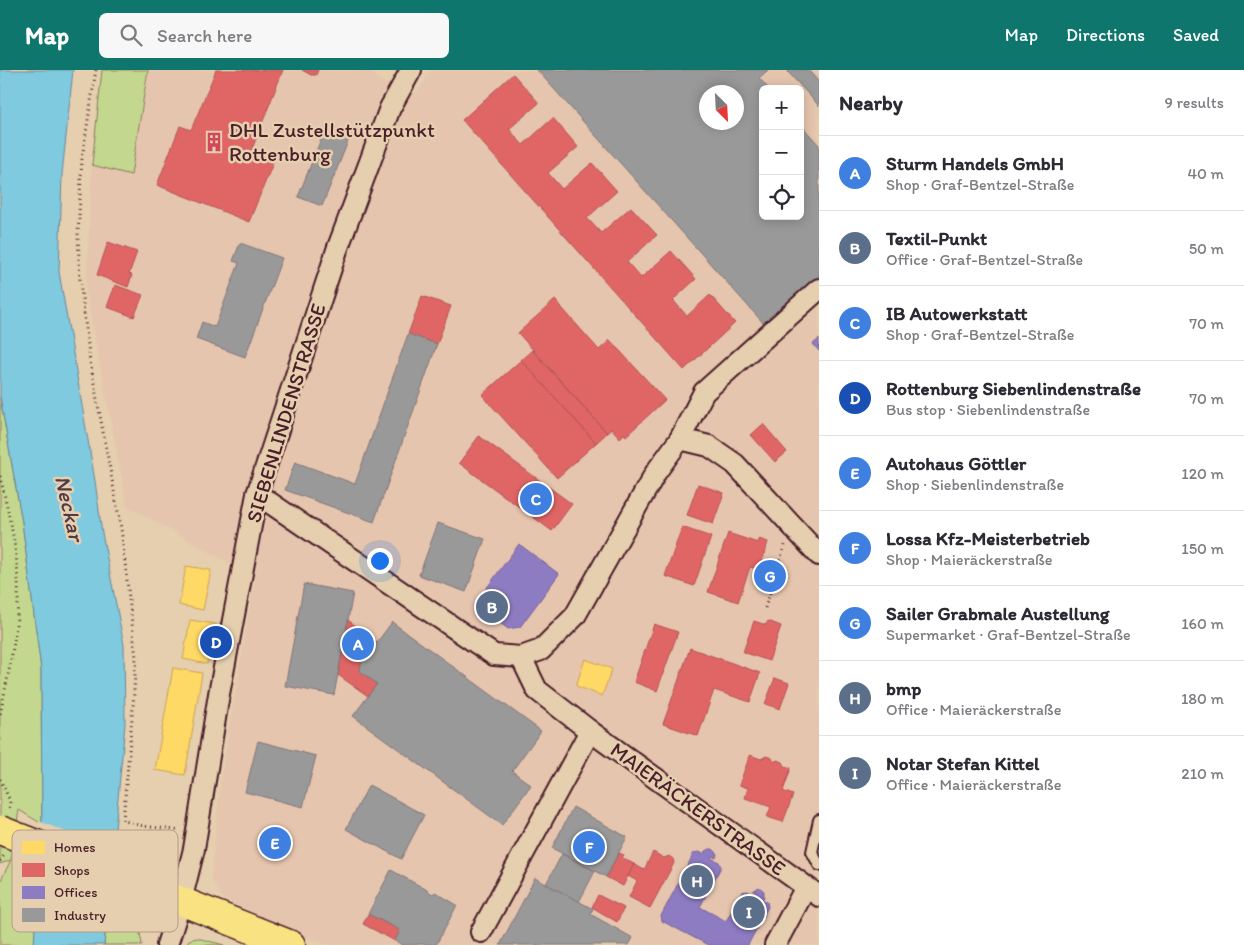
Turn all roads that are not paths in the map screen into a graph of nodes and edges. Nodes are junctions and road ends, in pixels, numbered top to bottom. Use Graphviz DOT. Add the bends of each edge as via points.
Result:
graph roads {
  1 [pos="412,70"];
  2 [pos="819,290"];
  3 [pos="680,439"];
  4 [pos="257,494"];
  5 [pos="819,555"];
  6 [pos="521,657"];
  7 [pos="590,731"];
  8 [pos="819,820"];
  9 [pos="0,830"];
  10 [pos="12,835"];
  11 [pos="819,865"];
  12 [pos="813,892"];
  13 [pos="178,900"];
  14 [pos="181,901"];
  15 [pos="178,910"];
  16 [pos="171,932"];
  17 [pos="481,932"];
  18 [pos="167,945"];
  19 [pos="291,945"];
  20 [pos="775,945"];
  1 -- 4 [label="street, SIEBENLINDENSTRASSE" via="390,108 334,258"];
  2 -- 3 [label="street" via="704,392"];
  3 -- 5 [label="street" via="709,446 735,464"];
  3 -- 6 [label="street" via="656,472 575,616 541,650"];
  4 -- 6 [label="street" via="494,655"];
  4 -- 14 [label="street, SIEBENLINDENSTRASSE" via="218,694 196,835"];
  6 -- 7 [label="street, MAIERÄCKERSTRASSE" via="537,690"];
  7 -- 12 [label="street, MAIERÄCKERSTRASSE"];
  7 -- 17 [label="street, MAIERÄCKERSTRASSE"];
  8 -- 11 [label="lane" via="812,852"];
  9 -- 10 [label="main road, bridge"];
  12 -- 20 [label="street, MAIERÄCKERSTRASSE"];
  13 -- 14 [label="main road, bridge"];
  14 -- 15 [label="street, SIEBENLINDENSTRASSE"];
  14 -- 19 [label="main road"];
  16 -- 18 [label="street, SIEBENLINDENSTRASSE"];
}
